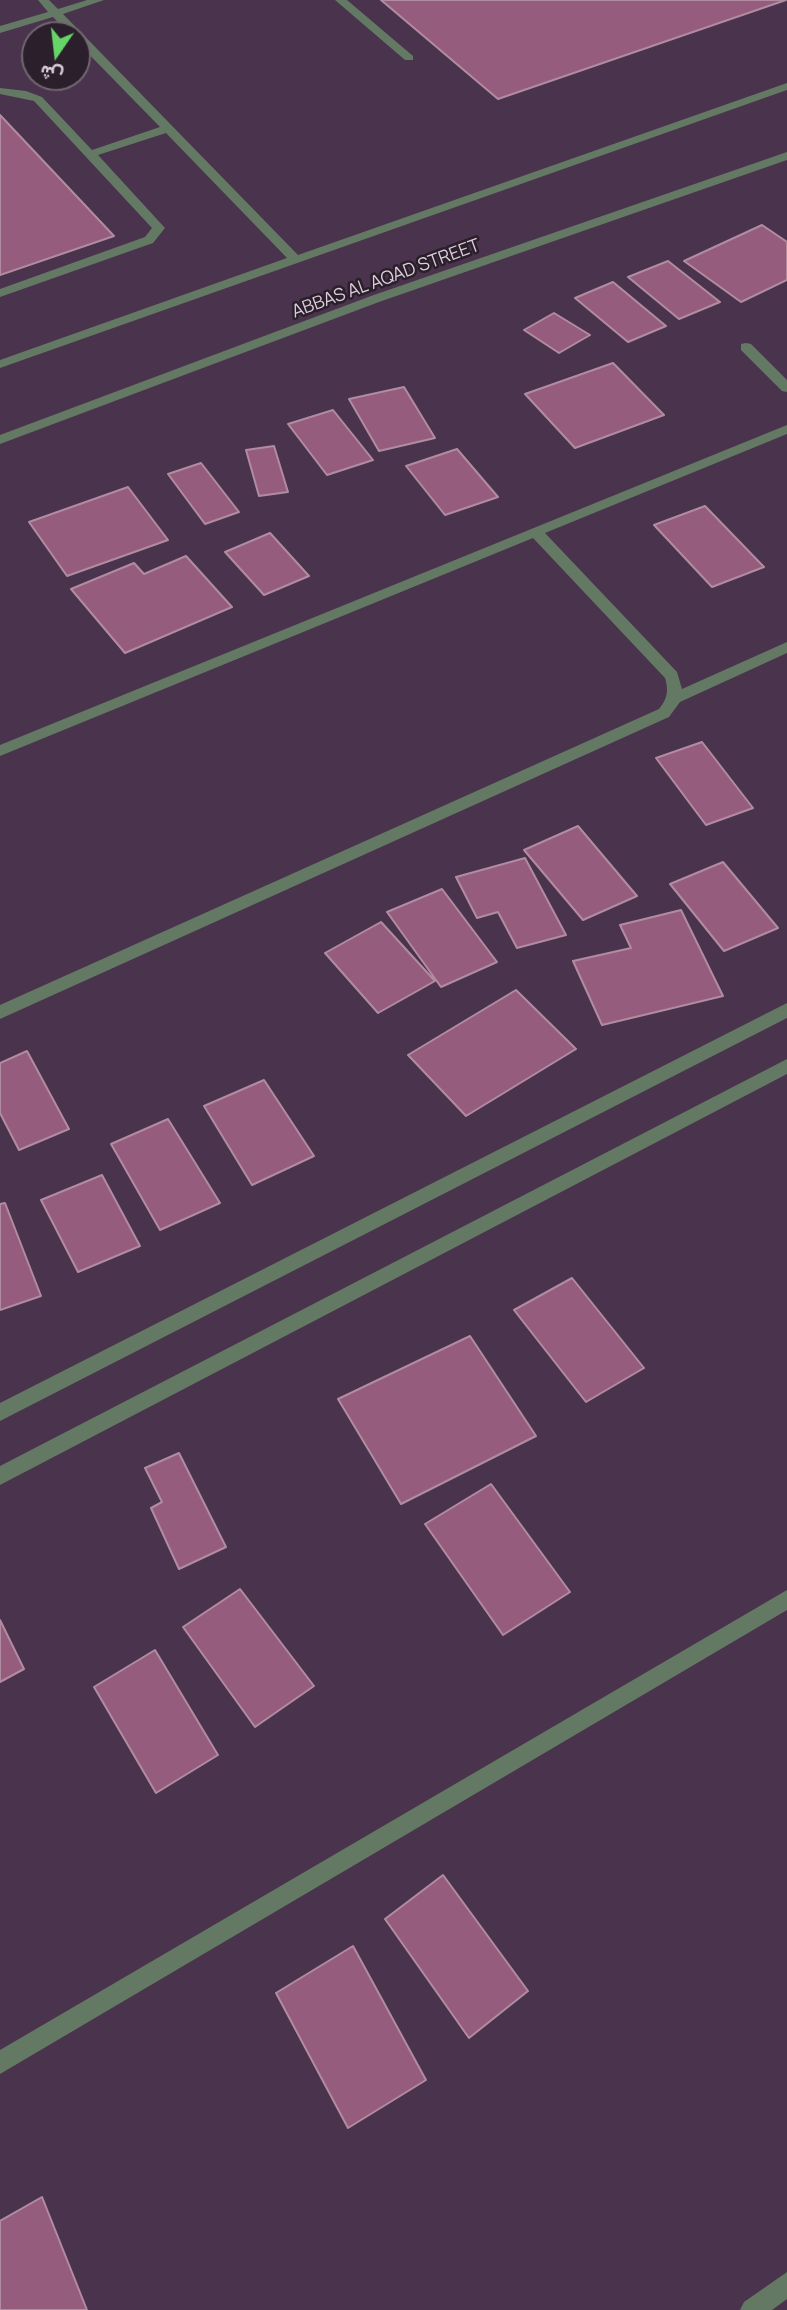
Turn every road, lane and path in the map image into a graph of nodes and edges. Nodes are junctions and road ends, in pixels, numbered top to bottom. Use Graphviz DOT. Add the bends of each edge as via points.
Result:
graph roads {
  1 [pos="43,0"];
  2 [pos="99,0"];
  3 [pos="340,0"];
  4 [pos="55,13"];
  5 [pos="63,21"];
  6 [pos="0,30"];
  7 [pos="91,50"];
  8 [pos="409,58"];
  9 [pos="787,86"];
  10 [pos="0,91"];
  11 [pos="167,129"];
  12 [pos="90,154"];
  13 [pos="787,156"];
  14 [pos="296,260"];
  15 [pos="0,293"];
  16 [pos="746,347"];
  17 [pos="0,364"];
  18 [pos="787,388"];
  19 [pos="787,429"];
  20 [pos="0,440"];
  21 [pos="537,534"];
  22 [pos="787,647"];
  23 [pos="675,698"];
  24 [pos="0,751"];
  25 [pos="787,1010"];
  26 [pos="0,1012"];
  27 [pos="787,1066"];
  28 [pos="0,1412"];
  29 [pos="0,1476"];
  30 [pos="787,1599"];
  31 [pos="0,2063"];
  32 [pos="787,2284"];
  33 [pos="752,2310"];
  1 -- 4 [label="street"];
  2 -- 4 [label="street"];
  3 -- 8 [label="street"];
  4 -- 5 [label="street"];
  4 -- 6 [label="street"];
  7 -- 11 [label="street"];
  9 -- 14 [label="street"];
  10 -- 12 [label="street" via="38,99"];
  11 -- 12 [label="street"];
  11 -- 14 [label="street"];
  12 -- 15 [label="street" via="157,225 158,232 149,240"];
  13 -- 20 [label="street, ABBAS AL AQAD STREET" via="375,299"];
  14 -- 17 [label="street"];
  16 -- 18 [label="street"];
  19 -- 21 [label="street"];
  21 -- 23 [label="street" via="665,666 676,687"];
  21 -- 24 [label="street"];
  22 -- 23 [label="street"];
  23 -- 26 [label="street" via="654,719"];
  25 -- 28 [label="street"];
  27 -- 29 [label="street"];
  30 -- 31 [label="street"];
  32 -- 33 [label="street"];
}
